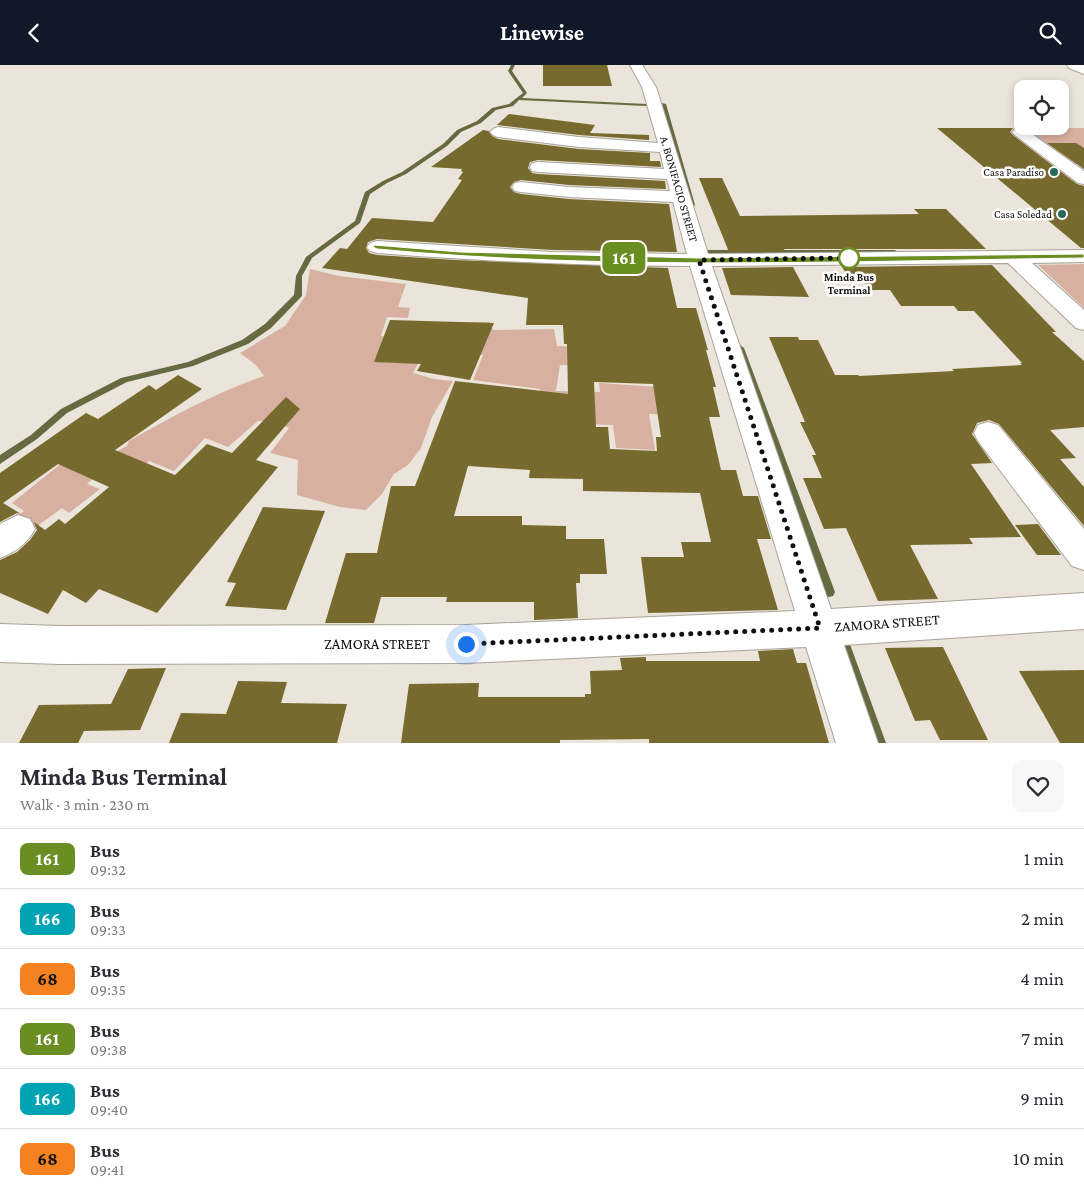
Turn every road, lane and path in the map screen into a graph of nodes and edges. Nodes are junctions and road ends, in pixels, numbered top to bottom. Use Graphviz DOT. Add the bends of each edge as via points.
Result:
graph roads {
  1 [pos="636,65"];
  2 [pos="1073,65"];
  3 [pos="1084,70"];
  4 [pos="498,132"];
  5 [pos="668,148"];
  6 [pos="1024,148"];
  7 [pos="538,167"];
  8 [pos="1084,179"];
  9 [pos="678,186"];
  10 [pos="521,187"];
  11 [pos="1044,209"];
  12 [pos="1084,213"];
  13 [pos="377,247"];
  14 [pos="1084,256"];
  15 [pos="1014,257"];
  16 [pos="699,260"];
  17 [pos="1084,323"];
  18 [pos="988,433"];
  19 [pos="1084,555"];
  20 [pos="1084,611"];
  21 [pos="820,628"];
  22 [pos="0,643"];
  23 [pos="857,743"];
  1 -- 5 [label="street, A. BONIFACIO STREET" via="649,87"];
  2 -- 3 [label="street"];
  4 -- 5 [label="street"];
  5 -- 9 [label="street, A. BONIFACIO STREET"];
  6 -- 8 [label="street"];
  7 -- 9 [label="street" via="599,172"];
  9 -- 10 [label="street" via="569,192"];
  9 -- 16 [label="street, A. BONIFACIO STREET"];
  11 -- 12 [label="path" via="1049,213"];
  13 -- 16 [label="street" via="460,255"];
  14 -- 15 [label="street"];
  15 -- 16 [label="street"];
  15 -- 17 [label="street"];
  16 -- 21 [label="street, A. BONIFACIO STREET"];
  18 -- 19 [label="street"];
  20 -- 21 [label="street, ZAMORA STREET"];
  21 -- 22 [label="street, ZAMORA STREET" via="466,644"];
  21 -- 23 [label="street, A. BONIFACIO STREET"];
}
